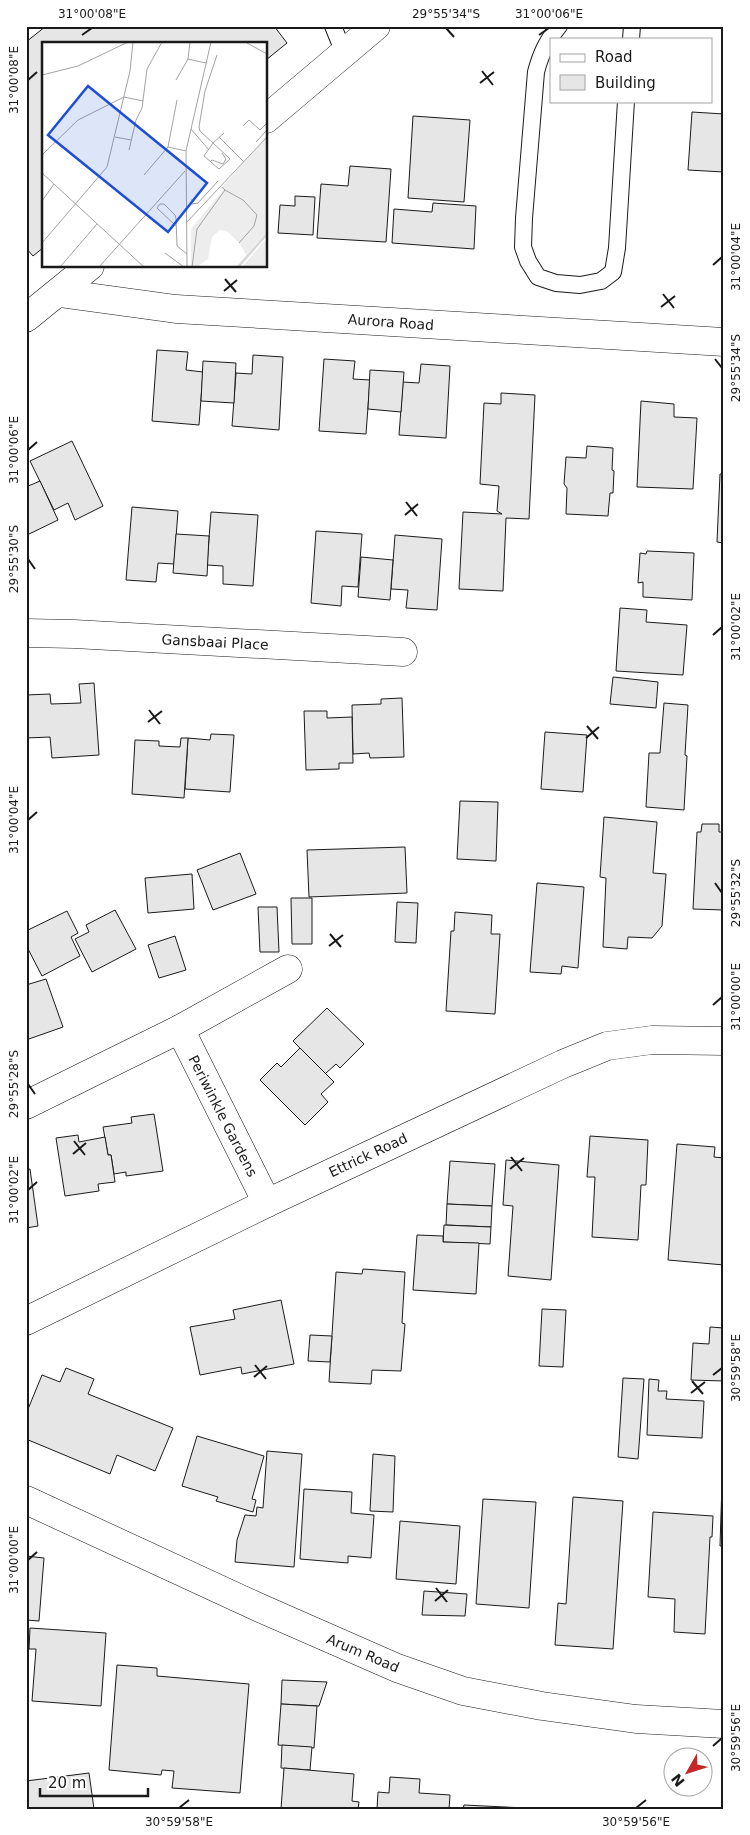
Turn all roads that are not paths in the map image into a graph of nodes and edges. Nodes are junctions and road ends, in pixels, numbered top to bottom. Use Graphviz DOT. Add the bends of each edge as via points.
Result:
graph roads {
  1 [pos="333,26"];
  2 [pos="376,26"];
  3 [pos="559,26"];
  4 [pos="344,53"];
  5 [pos="626,102"];
  6 [pos="268,117"];
  7 [pos="88,268"];
  8 [pos="58,293"];
  9 [pos="26,318"];
  10 [pos="724,342"];
  11 [pos="26,634"];
  12 [pos="403,652"];
  13 [pos="288,969"];
  14 [pos="180,1029"];
  15 [pos="724,1041"];
  16 [pos="26,1105"];
  17 [pos="267,1203"];
  18 [pos="26,1321"];
  19 [pos="26,1500"];
  20 [pos="724,1724"];
  1 -- 4 [label="lane"];
  2 -- 4 [label="street"];
  3 -- 5 [label="lane" via="540,55 536,72 523,247 538,277 556,283 580,284 601,281 613,272"];
  4 -- 6 [label="street"];
  7 -- 8 [label="street"];
  8 -- 9 [label="street"];
  8 -- 10 [label="street, Aurora Road" via="176,309"];
  11 -- 12 [label="street, Gansbaai Place"];
  13 -- 14 [label="street"];
  14 -- 16 [label="street"];
  14 -- 17 [label="street, Periwinkle Gardens"];
  15 -- 17 [label="street, Ettrick Road" via="652,1040 607,1046 562,1064"];
  17 -- 18 [label="street, Ettrick Road"];
  19 -- 20 [label="street, Arum Road" via="396,1668 463,1690 542,1706 636,1719"];
}
